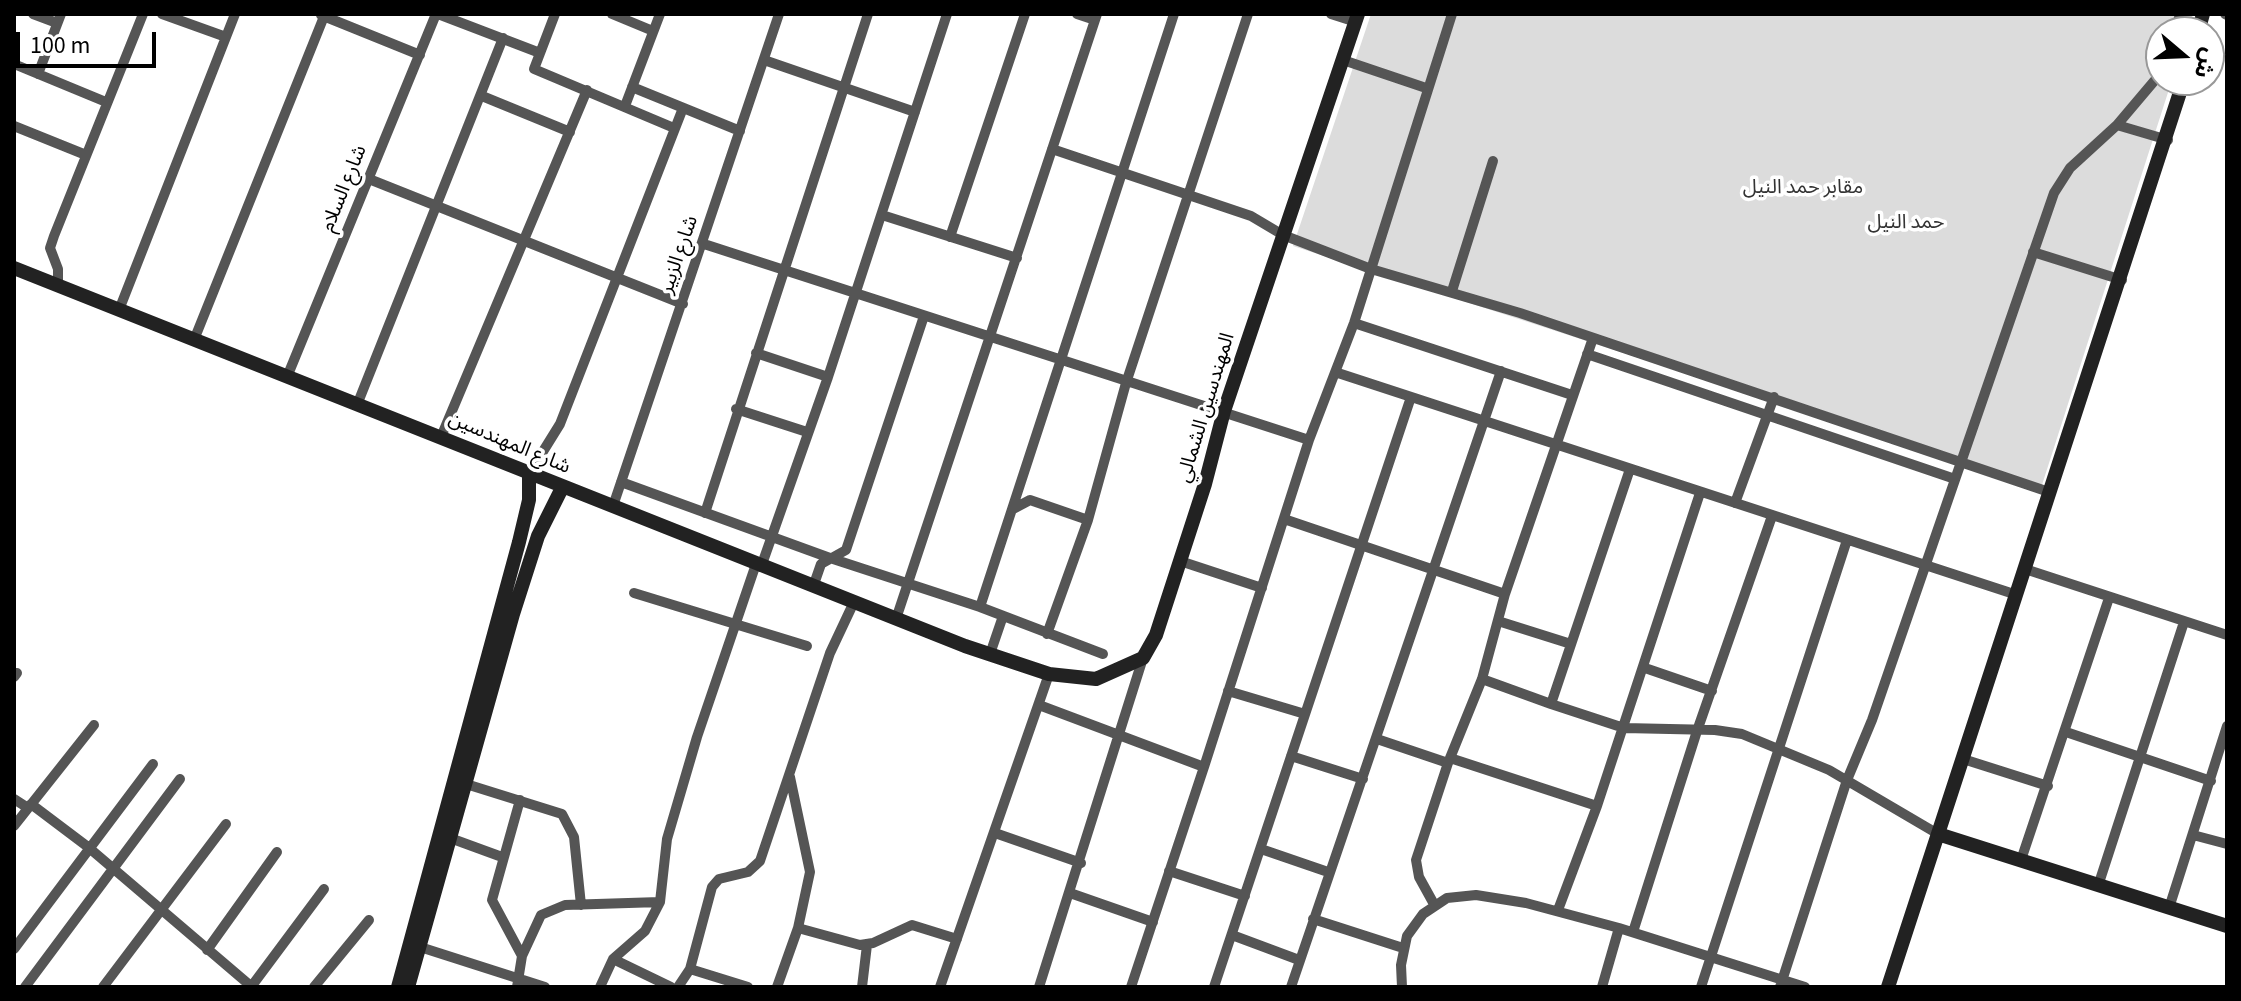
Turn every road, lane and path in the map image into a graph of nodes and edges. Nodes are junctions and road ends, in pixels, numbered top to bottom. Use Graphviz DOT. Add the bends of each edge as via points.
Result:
graph roads {
  1 [pos="33,14"];
  2 [pos="143,14"];
  3 [pos="162,14"];
  4 [pos="235,14"];
  5 [pos="437,14"];
  6 [pos="555,14"];
  7 [pos="612,14"];
  8 [pos="660,14"];
  9 [pos="779,14"];
  10 [pos="868,14"];
  11 [pos="947,14"];
  12 [pos="1025,14"];
  13 [pos="1077,14"];
  14 [pos="1174,14"];
  15 [pos="1248,14"];
  16 [pos="1331,14"];
  17 [pos="1452,14"];
  18 [pos="323,15"];
  19 [pos="1096,17"];
  20 [pos="1357,18"];
  21 [pos="59,19"];
  22 [pos="653,31"];
  23 [pos="226,37"];
  24 [pos="503,38"];
  25 [pos="540,53"];
  26 [pos="420,55"];
  27 [pos="764,60"];
  28 [pos="1343,60"];
  29 [pos="14,64"];
  30 [pos="38,74"];
  31 [pos="632,87"];
  32 [pos="1426,88"];
  33 [pos="844,89"];
  34 [pos="587,90"];
  35 [pos="2145,92"];
  36 [pos="482,96"];
  37 [pos="2180,96"];
  38 [pos="106,102"];
  39 [pos="625,106"];
  40 [pos="683,108"];
  41 [pos="915,112"];
  42 [pos="2117,125"];
  43 [pos="674,128"];
  44 [pos="15,130"];
  45 [pos="740,131"];
  46 [pos="570,132"];
  47 [pos="2168,140"];
  48 [pos="1052,149"];
  49 [pos="86,155"];
  50 [pos="1493,161"];
  51 [pos="1123,174"];
  52 [pos="369,179"];
  53 [pos="1189,194"];
  54 [pos="436,204"];
  55 [pos="882,215"];
  56 [pos="1283,235"];
  57 [pos="950,237"];
  58 [pos="525,239"];
  59 [pos="704,244"];
  60 [pos="2033,252"];
  61 [pos="1017,258"];
  62 [pos="14,268"];
  63 [pos="1371,269"];
  64 [pos="785,272"];
  65 [pos="616,276"];
  66 [pos="2122,280"];
  67 [pos="58,285"];
  68 [pos="1452,291"];
  69 [pos="856,293"];
  70 [pos="683,304"];
  71 [pos="119,310"];
  72 [pos="924,316"];
  73 [pos="1354,323"];
  74 [pos="991,338"];
  75 [pos="1593,338"];
  76 [pos="194,340"];
  77 [pos="756,353"];
  78 [pos="1587,354"];
  79 [pos="1061,362"];
  80 [pos="1501,371"];
  81 [pos="1338,373"];
  82 [pos="287,377"];
  83 [pos="828,377"];
  84 [pos="1126,383"];
  85 [pos="1572,395"];
  86 [pos="1411,397"];
  87 [pos="1774,397"];
  88 [pos="357,405"];
  89 [pos="736,409"];
  90 [pos="1224,411"];
  91 [pos="1768,414"];
  92 [pos="1483,421"];
  93 [pos="807,432"];
  94 [pos="441,437"];
  95 [pos="1309,440"];
  96 [pos="1555,446"];
  97 [pos="1961,462"];
  98 [pos="1630,469"];
  99 [pos="529,474"];
  100 [pos="1955,479"];
  101 [pos="621,482"];
  102 [pos="562,488"];
  103 [pos="2049,492"];
  104 [pos="1700,493"];
  105 [pos="1735,503"];
  106 [pos="613,506"];
  107 [pos="1011,510"];
  108 [pos="705,513"];
  109 [pos="1772,516"];
  110 [pos="1284,519"];
  111 [pos="1088,520"];
  112 [pos="772,535"];
  113 [pos="1847,540"];
  114 [pos="1361,545"];
  115 [pos="830,558"];
  116 [pos="1180,561"];
  117 [pos="1925,565"];
  118 [pos="758,566"];
  119 [pos="1431,568"];
  120 [pos="2025,569"];
  121 [pos="909,582"];
  122 [pos="813,587"];
  123 [pos="1262,588"];
  124 [pos="634,593"];
  125 [pos="1505,594"];
  126 [pos="2017,595"];
  127 [pos="2109,598"];
  128 [pos="854,602"];
  129 [pos="980,607"];
  130 [pos="1003,616"];
  131 [pos="896,619"];
  132 [pos="1498,621"];
  133 [pos="2184,622"];
  134 [pos="734,625"];
  135 [pos="1047,634"];
  136 [pos="2227,635"];
  137 [pos="1571,644"];
  138 [pos="807,646"];
  139 [pos="990,654"];
  140 [pos="1103,654"];
  141 [pos="1143,658"];
  142 [pos="1645,668"];
  143 [pos="491,670"];
  144 [pos="1049,674"];
  145 [pos="1482,679"];
  146 [pos="1228,691"];
  147 [pos="1712,691"];
  148 [pos="1551,704"];
  149 [pos="1039,705"];
  150 [pos="1305,714"];
  151 [pos="94,725"];
  152 [pos="2227,726"];
  153 [pos="1624,728"];
  154 [pos="1697,731"];
  155 [pos="2066,732"];
  156 [pos="1118,735"];
  157 [pos="1377,739"];
  158 [pos="2225,741"];
  159 [pos="1779,747"];
  160 [pos="1291,756"];
  161 [pos="2139,756"];
  162 [pos="1963,759"];
  163 [pos="1449,761"];
  164 [pos="153,764"];
  165 [pos="1204,767"];
  166 [pos="789,775"];
  167 [pos="180,779"];
  168 [pos="1363,779"];
  169 [pos="1847,780"];
  170 [pos="2211,781"];
  171 [pos="466,784"];
  172 [pos="2048,786"];
  173 [pos="14,799"];
  174 [pos="520,800"];
  175 [pos="30,806"];
  176 [pos="1597,806"];
  177 [pos="451,815"];
  178 [pos="226,824"];
  179 [pos="14,826"];
  180 [pos="995,833"];
  181 [pos="1938,834"];
  182 [pos="2193,835"];
  183 [pos="450,838"];
  184 [pos="2227,844"];
  185 [pos="88,847"];
  186 [pos="1261,849"];
  187 [pos="277,852"];
  188 [pos="502,857"];
  189 [pos="2021,860"];
  190 [pos="1081,863"];
  191 [pos="114,869"];
  192 [pos="1169,871"];
  193 [pos="1328,872"];
  194 [pos="2098,886"];
  195 [pos="324,889"];
  196 [pos="1070,893"];
  197 [pos="1245,896"];
  198 [pos="660,902"];
  199 [pos="581,905"];
  200 [pos="1435,906"];
  201 [pos="2169,908"];
  202 [pos="1558,910"];
  203 [pos="162,912"];
  204 [pos="1313,919"];
  205 [pos="369,920"];
  206 [pos="1153,922"];
  207 [pos="2227,926"];
  208 [pos="798,928"];
  209 [pos="1619,928"];
  210 [pos="1633,932"];
  211 [pos="1232,935"];
  212 [pos="957,939"];
  213 [pos="867,945"];
  214 [pos="420,947"];
  215 [pos="1403,948"];
  216 [pos="14,949"];
  217 [pos="207,950"];
  218 [pos="522,956"];
  219 [pos="1711,957"];
  220 [pos="613,959"];
  221 [pos="1299,960"];
  222 [pos="690,969"];
  223 [pos="518,983"];
  224 [pos="1782,984"];
  225 [pos="25,987"];
  226 [pos="103,987"];
  227 [pos="251,987"];
  228 [pos="314,987"];
  229 [pos="398,987"];
  230 [pos="408,987"];
  231 [pos="545,987"];
  232 [pos="600,987"];
  233 [pos="671,987"];
  234 [pos="678,987"];
  235 [pos="748,987"];
  236 [pos="777,987"];
  237 [pos="862,987"];
  238 [pos="940,987"];
  239 [pos="1039,987"];
  240 [pos="1131,987"];
  241 [pos="1214,987"];
  242 [pos="1291,987"];
  243 [pos="1402,987"];
  244 [pos="1602,987"];
  245 [pos="1701,987"];
  246 [pos="1805,987"];
  247 [pos="1888,987"];
  1 -- 21 [label="street"];
  2 -- 38 [label="street"];
  3 -- 23 [label="street"];
  4 -- 23 [label="street"];
  5 -- 24 [label="street"];
  5 -- 26 [label="street, شارع السلام"];
  6 -- 25 [label="street"];
  7 -- 22 [label="street"];
  8 -- 22 [label="street"];
  9 -- 27 [label="street, شارع الزبير"];
  10 -- 33 [label="street"];
  11 -- 41 [label="street"];
  12 -- 57 [label="street"];
  13 -- 19 [label="street"];
  14 -- 51 [label="street"];
  15 -- 53 [label="street"];
  16 -- 20 [label="street"];
  17 -- 32 [label="street"];
  18 -- 26 [label="street"];
  18 -- 76 [label="street"];
  19 -- 48 [label="street"];
  20 -- 28 [label="main road, المهندسين الشمالي"];
  21 -- 30 [label="street"];
  22 -- 31 [label="street"];
  23 -- 71 [label="street"];
  24 -- 25 [label="street"];
  24 -- 36 [label="street"];
  25 -- 34 [label="street" via="534,69"];
  26 -- 52 [label="street, شارع السلام"];
  27 -- 33 [label="street"];
  27 -- 45 [label="street, شارع الزبير"];
  28 -- 32 [label="street"];
  28 -- 56 [label="main road, المهندسين الشمالي"];
  29 -- 30 [label="street"];
  30 -- 38 [label="street"];
  31 -- 39 [label="street"];
  31 -- 40 [label="street"];
  32 -- 63 [label="street"];
  33 -- 41 [label="street"];
  33 -- 64 [label="street"];
  34 -- 39 [label="street"];
  34 -- 46 [label="street"];
  35 -- 42 [label="street"];
  36 -- 46 [label="street"];
  36 -- 54 [label="street"];
  37 -- 47 [label="main road"];
  38 -- 49 [label="street"];
  39 -- 43 [label="street"];
  40 -- 43 [label="street"];
  40 -- 45 [label="street"];
  41 -- 55 [label="street"];
  42 -- 47 [label="street"];
  42 -- 60 [label="street" via="2063,176"];
  43 -- 65 [label="street"];
  44 -- 49 [label="street"];
  45 -- 59 [label="street, شارع الزبير"];
  46 -- 58 [label="street"];
  47 -- 66 [label="main road"];
  48 -- 51 [label="street"];
  48 -- 61 [label="street"];
  49 -- 67 [label="street" via="50,248"];
  50 -- 68 [label="street"];
  51 -- 53 [label="street"];
  51 -- 79 [label="street"];
  52 -- 54 [label="street"];
  52 -- 82 [label="street, شارع السلام"];
  53 -- 56 [label="street" via="1251,216"];
  53 -- 84 [label="street"];
  54 -- 58 [label="street"];
  54 -- 88 [label="street"];
  55 -- 57 [label="street"];
  55 -- 69 [label="street"];
  56 -- 63 [label="street"];
  56 -- 90 [label="main road, المهندسين الشمالي"];
  57 -- 61 [label="street"];
  58 -- 65 [label="street"];
  58 -- 94 [label="street"];
  59 -- 64 [label="street"];
  59 -- 70 [label="street, شارع الزبير"];
  60 -- 66 [label="street"];
  60 -- 97 [label="street"];
  61 -- 74 [label="street"];
  62 -- 67 [label="main road, شارع المهندسين"];
  63 -- 68 [label="street"];
  63 -- 73 [label="street"];
  64 -- 69 [label="street"];
  64 -- 77 [label="street"];
  65 -- 70 [label="street"];
  65 -- 99 [label="street" via="560,424"];
  66 -- 103 [label="main road"];
  67 -- 71 [label="main road, شارع المهندسين"];
  68 -- 75 [label="street"];
  69 -- 72 [label="street"];
  69 -- 83 [label="street"];
  70 -- 101 [label="street, شارع الزبير"];
  71 -- 76 [label="main road, شارع المهندسين"];
  72 -- 74 [label="street"];
  72 -- 115 [label="street" via="846,550"];
  73 -- 80 [label="street"];
  73 -- 81 [label="street"];
  74 -- 79 [label="street"];
  74 -- 121 [label="street"];
  75 -- 78 [label="street"];
  75 -- 87 [label="street"];
  76 -- 82 [label="main road, شارع المهندسين"];
  77 -- 83 [label="street"];
  77 -- 89 [label="street"];
  78 -- 85 [label="street"];
  78 -- 91 [label="street"];
  79 -- 84 [label="street"];
  79 -- 107 [label="street"];
  80 -- 85 [label="street"];
  80 -- 92 [label="street"];
  81 -- 86 [label="street"];
  81 -- 95 [label="street"];
  82 -- 88 [label="main road, شارع المهندسين"];
  83 -- 93 [label="street"];
  84 -- 90 [label="street"];
  84 -- 111 [label="street"];
  85 -- 96 [label="street"];
  86 -- 92 [label="street"];
  86 -- 114 [label="street"];
  87 -- 91 [label="street"];
  87 -- 97 [label="street"];
  88 -- 94 [label="main road, شارع المهندسين"];
  89 -- 93 [label="street"];
  89 -- 108 [label="street"];
  90 -- 95 [label="street"];
  90 -- 116 [label="main road, المهندسين الشمالي"];
  91 -- 100 [label="street"];
  91 -- 105 [label="street"];
  92 -- 96 [label="street"];
  92 -- 119 [label="street"];
  93 -- 112 [label="street"];
  94 -- 99 [label="main road, شارع المهندسين"];
  95 -- 110 [label="street"];
  96 -- 98 [label="street"];
  96 -- 125 [label="street"];
  97 -- 100 [label="street"];
  97 -- 103 [label="street"];
  98 -- 104 [label="street"];
  98 -- 137 [label="street"];
  99 -- 102 [label="main road, شارع المهندسين"];
  99 -- 143 [label="main road" via="523,526"];
  100 -- 117 [label="street"];
  101 -- 106 [label="street, شارع الزبير"];
  101 -- 108 [label="street"];
  102 -- 106 [label="main road, شارع المهندسين"];
  102 -- 143 [label="main road" via="538,536"];
  103 -- 120 [label="main road"];
  104 -- 105 [label="street"];
  104 -- 142 [label="street"];
  105 -- 109 [label="street"];
  106 -- 118 [label="main road, شارع المهندسين"];
  107 -- 111 [label="street" via="1030,500"];
  107 -- 129 [label="street"];
  108 -- 112 [label="street"];
  109 -- 113 [label="street"];
  109 -- 147 [label="street"];
  110 -- 114 [label="street"];
  110 -- 123 [label="street"];
  111 -- 135 [label="street"];
  112 -- 115 [label="street"];
  112 -- 118 [label="street"];
  113 -- 117 [label="street"];
  113 -- 159 [label="street"];
  114 -- 119 [label="street"];
  114 -- 150 [label="street"];
  115 -- 121 [label="street"];
  115 -- 122 [label="street" via="821,564"];
  116 -- 123 [label="street"];
  116 -- 141 [label="main road, المهندسين الشمالي"];
  117 -- 126 [label="street"];
  117 -- 169 [label="street"];
  118 -- 122 [label="main road, شارع المهندسين"];
  118 -- 134 [label="street"];
  119 -- 125 [label="street"];
  119 -- 157 [label="street"];
  120 -- 126 [label="main road"];
  120 -- 127 [label="street"];
  121 -- 129 [label="street"];
  121 -- 131 [label="street"];
  122 -- 128 [label="main road, شارع المهندسين"];
  123 -- 146 [label="street"];
  124 -- 134 [label="street"];
  125 -- 132 [label="street"];
  126 -- 162 [label="main road"];
  127 -- 133 [label="street"];
  127 -- 155 [label="street"];
  128 -- 131 [label="main road, شارع المهندسين"];
  128 -- 166 [label="street" via="830,653"];
  129 -- 130 [label="street"];
  130 -- 135 [label="street"];
  130 -- 139 [label="street"];
  131 -- 139 [label="main road, شارع المهندسين"];
  132 -- 137 [label="street"];
  132 -- 145 [label="street"];
  133 -- 136 [label="street"];
  133 -- 161 [label="street"];
  134 -- 138 [label="street"];
  134 -- 198 [label="street" via="667,839"];
  135 -- 140 [label="street"];
  137 -- 148 [label="street"];
  139 -- 144 [label="main road"];
  141 -- 144 [label="main road" via="1096,679"];
  141 -- 156 [label="street"];
  142 -- 147 [label="street"];
  142 -- 153 [label="street"];
  143 -- 171 [label="main road"];
  143 -- 177 [label="main road"];
  144 -- 149 [label="street"];
  145 -- 148 [label="street"];
  145 -- 163 [label="street"];
  146 -- 150 [label="street"];
  146 -- 165 [label="street"];
  147 -- 154 [label="street"];
  148 -- 153 [label="street"];
  149 -- 156 [label="street"];
  149 -- 180 [label="street"];
  150 -- 160 [label="street"];
  151 -- 175 [label="street"];
  152 -- 158 [label="street"];
  153 -- 154 [label="street"];
  153 -- 176 [label="street"];
  154 -- 159 [label="street" via="1728,730"];
  154 -- 210 [label="street"];
  155 -- 161 [label="street"];
  155 -- 172 [label="street"];
  156 -- 165 [label="street"];
  156 -- 190 [label="street"];
  157 -- 163 [label="street"];
  157 -- 168 [label="street"];
  158 -- 170 [label="street"];
  159 -- 169 [label="street"];
  159 -- 219 [label="street"];
  160 -- 168 [label="street"];
  160 -- 186 [label="street"];
  161 -- 170 [label="street"];
  161 -- 194 [label="street"];
  162 -- 172 [label="street"];
  162 -- 181 [label="main road"];
  163 -- 176 [label="street"];
  163 -- 200 [label="street" via="1415,868"];
  164 -- 185 [label="street"];
  165 -- 192 [label="street"];
  166 -- 208 [label="street" via="810,872"];
  166 -- 222 [label="street" via="758,864 719,879 712,887"];
  167 -- 191 [label="street"];
  168 -- 193 [label="street"];
  169 -- 181 [label="street"];
  169 -- 224 [label="street"];
  170 -- 182 [label="street"];
  171 -- 174 [label="street"];
  171 -- 177 [label="main road"];
  172 -- 189 [label="street"];
  173 -- 175 [label="street"];
  174 -- 188 [label="street"];
  174 -- 199 [label="street" via="556,810 567,823 574,837"];
  175 -- 179 [label="street"];
  175 -- 185 [label="street"];
  176 -- 202 [label="street"];
  177 -- 183 [label="main road"];
  177 -- 229 [label="main road"];
  178 -- 203 [label="street"];
  180 -- 190 [label="street"];
  180 -- 212 [label="street"];
  181 -- 189 [label="main road"];
  181 -- 247 [label="main road"];
  182 -- 184 [label="street"];
  182 -- 201 [label="street"];
  183 -- 188 [label="street"];
  183 -- 214 [label="main road"];
  185 -- 191 [label="street"];
  185 -- 216 [label="street"];
  186 -- 193 [label="street"];
  186 -- 197 [label="street"];
  187 -- 217 [label="street"];
  188 -- 218 [label="street" via="492,900"];
  189 -- 194 [label="main road"];
  190 -- 196 [label="street"];
  191 -- 203 [label="street"];
  191 -- 225 [label="street"];
  192 -- 197 [label="street"];
  192 -- 206 [label="street"];
  193 -- 204 [label="street"];
  194 -- 201 [label="main road"];
  195 -- 227 [label="street"];
  196 -- 206 [label="street"];
  196 -- 239 [label="street"];
  197 -- 211 [label="street"];
  198 -- 199 [label="street"];
  198 -- 220 [label="street" via="645,931"];
  199 -- 218 [label="street" via="541,915"];
  200 -- 202 [label="street" via="1447,898 1476,895"];
  200 -- 215 [label="street" via="1412,927"];
  201 -- 207 [label="main road"];
  202 -- 209 [label="street"];
  203 -- 217 [label="street"];
  203 -- 226 [label="street"];
  204 -- 215 [label="street"];
  204 -- 221 [label="street"];
  205 -- 228 [label="street"];
  206 -- 240 [label="street"];
  208 -- 213 [label="street"];
  208 -- 236 [label="street"];
  209 -- 210 [label="street"];
  209 -- 244 [label="street"];
  210 -- 219 [label="street"];
  211 -- 221 [label="street"];
  211 -- 241 [label="street"];
  212 -- 213 [label="street" via="912,925"];
  212 -- 238 [label="street"];
  213 -- 237 [label="street"];
  214 -- 223 [label="street"];
  214 -- 230 [label="main road"];
  215 -- 243 [label="street"];
  217 -- 227 [label="street"];
  218 -- 223 [label="street"];
  219 -- 224 [label="street"];
  219 -- 245 [label="street"];
  220 -- 232 [label="street"];
  220 -- 233 [label="street"];
  221 -- 242 [label="street"];
  222 -- 234 [label="street"];
  222 -- 235 [label="street"];
  223 -- 231 [label="street"];
  224 -- 246 [label="street"];
}
